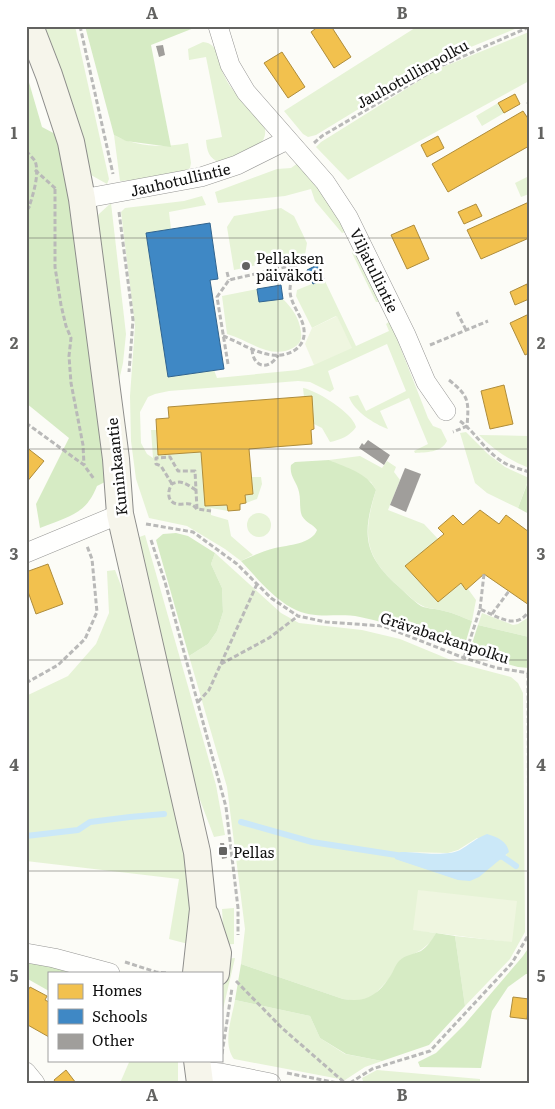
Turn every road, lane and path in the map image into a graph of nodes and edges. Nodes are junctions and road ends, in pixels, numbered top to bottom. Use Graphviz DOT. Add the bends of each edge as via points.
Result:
graph roads {
  1 [pos="30,26"];
  2 [pos="80,26"];
  3 [pos="218,26"];
  4 [pos="529,27"];
  5 [pos="287,140"];
  6 [pos="311,146"];
  7 [pos="26,151"];
  8 [pos="55,189"];
  9 [pos="117,194"];
  10 [pos="82,199"];
  11 [pos="28,207"];
  12 [pos="26,214"];
  13 [pos="307,262"];
  14 [pos="296,264"];
  15 [pos="226,272"];
  16 [pos="229,280"];
  17 [pos="457,312"];
  18 [pos="488,321"];
  19 [pos="466,330"];
  20 [pos="223,336"];
  21 [pos="423,348"];
  22 [pos="252,349"];
  23 [pos="278,354"];
  24 [pos="228,364"];
  25 [pos="128,376"];
  26 [pos="446,411"];
  27 [pos="26,423"];
  28 [pos="84,465"];
  29 [pos="529,472"];
  30 [pos="95,481"];
  31 [pos="172,484"];
  32 [pos="196,491"];
  33 [pos="197,509"];
  34 [pos="210,511"];
  35 [pos="132,515"];
  36 [pos="146,524"];
  37 [pos="82,530"];
  38 [pos="26,553"];
  39 [pos="484,574"];
  40 [pos="257,584"];
  41 [pos="509,591"];
  42 [pos="480,609"];
  43 [pos="529,611"];
  44 [pos="492,614"];
  45 [pos="298,616"];
  46 [pos="464,658"];
  47 [pos="221,664"];
  48 [pos="528,673"];
  49 [pos="26,683"];
  50 [pos="198,702"];
  51 [pos="203,909"];
  52 [pos="529,925"];
  53 [pos="529,934"];
  54 [pos="238,944"];
  55 [pos="26,952"];
  56 [pos="106,972"];
  57 [pos="196,972"];
  58 [pos="225,976"];
  59 [pos="222,989"];
  60 [pos="204,1067"];
  61 [pos="26,1072"];
  62 [pos="35,1083"];
  63 [pos="271,1083"];
  64 [pos="345,1083"];
  65 [pos="350,1083"];
  1 -- 10 [label="main road, Kuninkaantie" via="50,75 71,142"];
  2 -- 9 [label="path"];
  3 -- 5 [label="street" via="230,65 242,85"];
  4 -- 6 [label="path, Jauhotullinpolku" via="441,66 322,136"];
  5 -- 9 [label="street, Jauhotullintie" via="237,165 201,177"];
  5 -- 26 [label="street, Viljatullintie" via="325,182 348,218 426,382"];
  7 -- 11 [label="path" via="35,161 36,184"];
  8 -- 28 [label="path" via="55,267 61,305 71,338 71,383"];
  9 -- 10 [label="street, Jauhotullintie"];
  9 -- 25 [label="path" via="133,320"];
  10 -- 35 [label="main road, Kuninkaantie" via="116,458"];
  11 -- 12 [label="path"];
  13 -- 14 [label="path"];
  14 -- 16 [label="path"];
  14 -- 23 [label="path" via="290,290 302,320 303,341 294,351"];
  15 -- 16 [label="path"];
  16 -- 20 [label="path" via="217,297"];
  17 -- 19 [label="path"];
  18 -- 19 [label="path"];
  19 -- 21 [label="path"];
  20 -- 22 [label="path"];
  20 -- 24 [label="path"];
  22 -- 23 [label="path"];
  22 -- 23 [label="path" via="252,357 265,366"];
  26 -- 29 [label="path" via="467,426 503,463"];
  27 -- 28 [label="path"];
  28 -- 30 [label="path"];
  31 -- 32 [label="path" via="182,482"];
  31 -- 32 [label="path" via="161,466 156,464 156,458 170,457 178,471 195,471"];
  31 -- 33 [label="path" via="168,491 172,501"];
  32 -- 33 [label="path"];
  33 -- 34 [label="path"];
  35 -- 36 [label="path"];
  35 -- 37 [label="street"];
  35 -- 51 [label="main road, Kuninkaantie" via="198,852"];
  36 -- 40 [label="path, Grävabackanpolku" via="193,532 237,564"];
  36 -- 50 [label="path"];
  37 -- 38 [label="street"];
  37 -- 49 [label="path" via="92,559 97,612 85,639 58,665"];
  39 -- 42 [label="path"];
  40 -- 45 [label="path, Grävabackanpolku"];
  40 -- 47 [label="path"];
  41 -- 44 [label="path"];
  42 -- 44 [label="path"];
  42 -- 46 [label="path"];
  43 -- 44 [label="path" via="512,623"];
  45 -- 46 [label="path, Grävabackanpolku" via="326,622 383,626"];
  45 -- 47 [label="path" via="269,638"];
  46 -- 48 [label="path, Grävabackanpolku"];
  47 -- 50 [label="path" via="209,690"];
  48 -- 52 [label="path"];
  50 -- 54 [label="path" via="226,807 238,908"];
  51 -- 57 [label="main road, Kuninkaantie"];
  51 -- 58 [label="main road, Kuninkaantie"];
  53 -- 65 [label="path" via="512,963 430,1051 372,1069"];
  55 -- 56 [label="street"];
  58 -- 59 [label="path"];
  58 -- 64 [label="path"];
  60 -- 63 [label="street"];
  61 -- 62 [label="street"];
}
